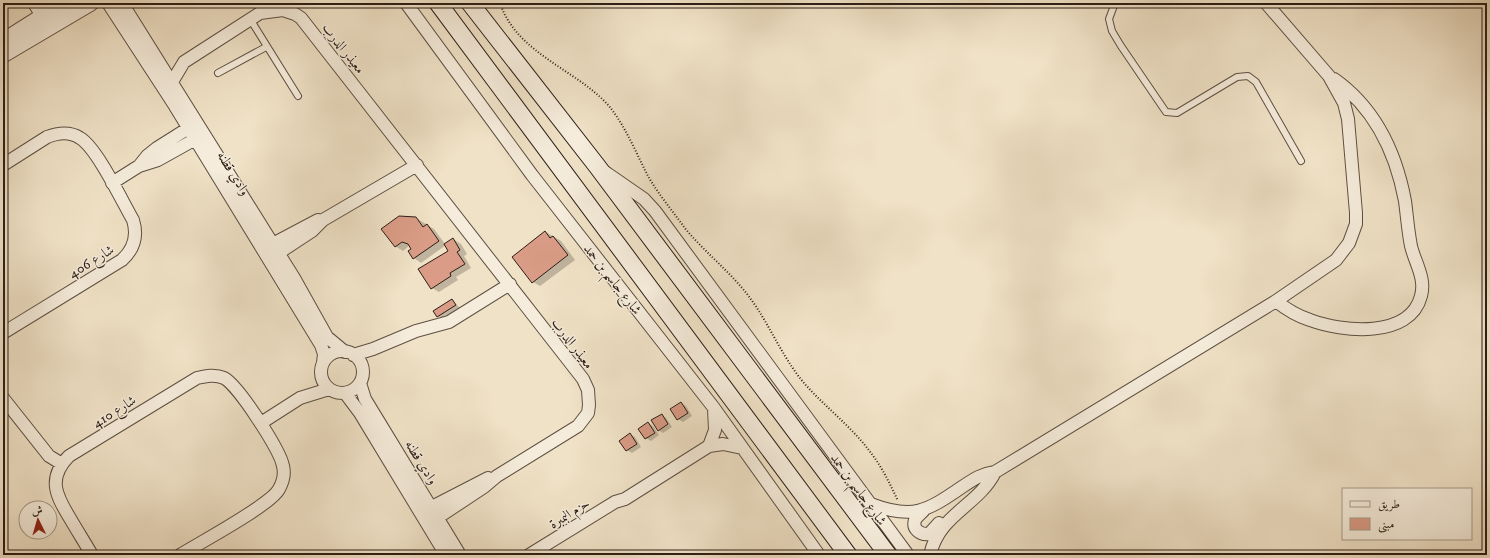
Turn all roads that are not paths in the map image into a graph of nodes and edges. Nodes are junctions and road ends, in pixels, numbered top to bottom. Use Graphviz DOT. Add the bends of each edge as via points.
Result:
graph roads {
  1 [pos="34,3"];
  2 [pos="63,3"];
  3 [pos="91,3"];
  4 [pos="108,3"];
  5 [pos="122,3"];
  6 [pos="406,3"];
  7 [pos="438,3"];
  8 [pos="470,3"];
  9 [pos="1266,3"];
  10 [pos="1113,4"];
  11 [pos="250,19"];
  12 [pos="45,22"];
  13 [pos="3,40"];
  14 [pos="266,47"];
  15 [pos="3,56"];
  16 [pos="184,62"];
  17 [pos="159,63"];
  18 [pos="218,74"];
  19 [pos="1329,76"];
  20 [pos="172,82"];
  21 [pos="298,96"];
  22 [pos="193,126"];
  23 [pos="200,136"];
  24 [pos="1301,161"];
  25 [pos="3,165"];
  26 [pos="416,165"];
  27 [pos="139,166"];
  28 [pos="597,166"];
  29 [pos="112,183"];
  30 [pos="271,252"];
  31 [pos="510,284"];
  32 [pos="1276,301"];
  33 [pos="3,333"];
  34 [pos="383,346"];
  35 [pos="349,353"];
  36 [pos="323,363"];
  37 [pos="363,371"];
  38 [pos="322,378"];
  39 [pos="360,383"];
  40 [pos="329,389"];
  41 [pos="345,393"];
  42 [pos="3,398"];
  43 [pos="300,398"];
  44 [pos="714,408"];
  45 [pos="261,423"];
  46 [pos="709,446"];
  47 [pos="742,448"];
  48 [pos="62,464"];
  49 [pos="995,472"];
  50 [pos="497,476"];
  51 [pos="625,499"];
  52 [pos="871,504"];
  53 [pos="426,510"];
  54 [pos="924,510"];
  55 [pos="951,517"];
  56 [pos="433,521"];
  57 [pos="92,555"];
  58 [pos="180,555"];
  59 [pos="446,555"];
  60 [pos="460,555"];
  61 [pos="529,555"];
  62 [pos="540,555"];
  63 [pos="819,555"];
  64 [pos="848,555"];
  65 [pos="888,555"];
  66 [pos="908,555"];
  67 [pos="930,555"];
  1 -- 12 [label="street"];
  2 -- 12 [label="street"];
  3 -- 12 [label="street"];
  4 -- 22 [label="street, وادي قطنه"];
  5 -- 17 [label="street, وادي قطنه"];
  6 -- 44 [label="street, شارع جاسم بن حمد" via="532,175"];
  7 -- 64 [label="main road, شارع جاسم بن حمد"];
  8 -- 28 [label="main road, شارع جاسم بن حمد"];
  9 -- 19 [label="street"];
  10 -- 24 [label="lane" via="1109,19 1112,31 1166,112 1177,113 1237,77 1248,76 1256,82"];
  11 -- 14 [label="lane"];
  11 -- 16 [label="street, معيذر الدرب"];
  11 -- 26 [label="street, معيذر الدرب" via="260,13 283,10 301,18"];
  12 -- 13 [label="street"];
  12 -- 15 [label="street"];
  14 -- 18 [label="lane"];
  14 -- 21 [label="lane"];
  16 -- 17 [label="street, معيذر الدرب"];
  16 -- 20 [label="street, معيذر الدرب"];
  17 -- 20 [label="street, وادي قطنه"];
  19 -- 32 [label="street" via="1341,96 1348,119 1356,224 1349,244 1336,260"];
  19 -- 32 [label="street" via="1367,109 1390,150 1402,186 1412,247 1421,275 1421,296 1414,311 1402,321 1395,325 1370,328 1345,328 1310,320"];
  20 -- 22 [label="street, وادي قطنه"];
  22 -- 23 [label="street, وادي قطنه"];
  22 -- 27 [label="street" via="152,152"];
  23 -- 27 [label="street" via="158,160"];
  23 -- 30 [label="street, وادي قطنه"];
  25 -- 29 [label="street, شارع 406" via="47,137 71,134 91,148"];
  26 -- 30 [label="street" via="323,220 312,222"];
  26 -- 31 [label="street, معيذر الدرب"];
  27 -- 29 [label="street"];
  28 -- 52 [label="street, شارع جاسم بن حمد" via="630,188 655,211"];
  28 -- 65 [label="main road, شارع جاسم بن حمد"];
  29 -- 33 [label="street, شارع 406" via="135,226 135,239 130,251 122,260"];
  30 -- 35 [label="street, وادي قطنه" via="294,278 327,337"];
  30 -- 36 [label="street, وادي قطنه" via="321,345"];
  31 -- 34 [label="street" via="449,322 416,331"];
  31 -- 50 [label="street, معيذر الدرب" via="583,379 588,390 589,405 588,413 578,426"];
  32 -- 49 [label="street"];
  34 -- 35 [label="street"];
  34 -- 37 [label="street"];
  35 -- 36 [label="street" via="335,353"];
  35 -- 37 [label="street" via="360,362"];
  36 -- 38 [label="street"];
  37 -- 39 [label="street"];
  38 -- 40 [label="street"];
  38 -- 43 [label="street"];
  39 -- 41 [label="street"];
  39 -- 53 [label="street, وادي قطنه" via="365,399"];
  40 -- 41 [label="street"];
  40 -- 43 [label="street"];
  41 -- 53 [label="street, وادي قطنه"];
  42 -- 48 [label="street" via="45,452"];
  43 -- 45 [label="street"];
  44 -- 46 [label="street" via="715,430"];
  44 -- 47 [label="street, شارع جاسم بن حمد"];
  45 -- 48 [label="street, شارع 410" via="232,384 224,378 207,375 197,378 69,456"];
  45 -- 58 [label="street, شارع 410" via="283,464 284,473 279,491 265,504"];
  46 -- 47 [label="street, حزم البمبرة" via="723,444"];
  46 -- 51 [label="street, حزم البمبرة"];
  47 -- 63 [label="street, شارع جاسم بن حمد"];
  48 -- 57 [label="street" via="57,472 56,481 59,501"];
  49 -- 54 [label="street" via="979,475 939,503"];
  49 -- 55 [label="street" via="986,489"];
  50 -- 53 [label="street, معيذر الدرب" via="479,482"];
  50 -- 56 [label="street, معيذر الدرب"];
  51 -- 61 [label="street, حزم البمبرة" via="615,502"];
  51 -- 62 [label="street, حزم البمبرة" via="619,507"];
  52 -- 54 [label="street" via="900,513"];
  52 -- 66 [label="street, شارع جاسم بن حمد"];
  53 -- 56 [label="street, وادي قطنه"];
  54 -- 55 [label="street" via="915,522 916,528 922,534 931,532 942,520"];
  55 -- 67 [label="street" via="939,531"];
  56 -- 59 [label="street, وادي قطنه"];
  56 -- 60 [label="street, وادي قطنه"];
}
